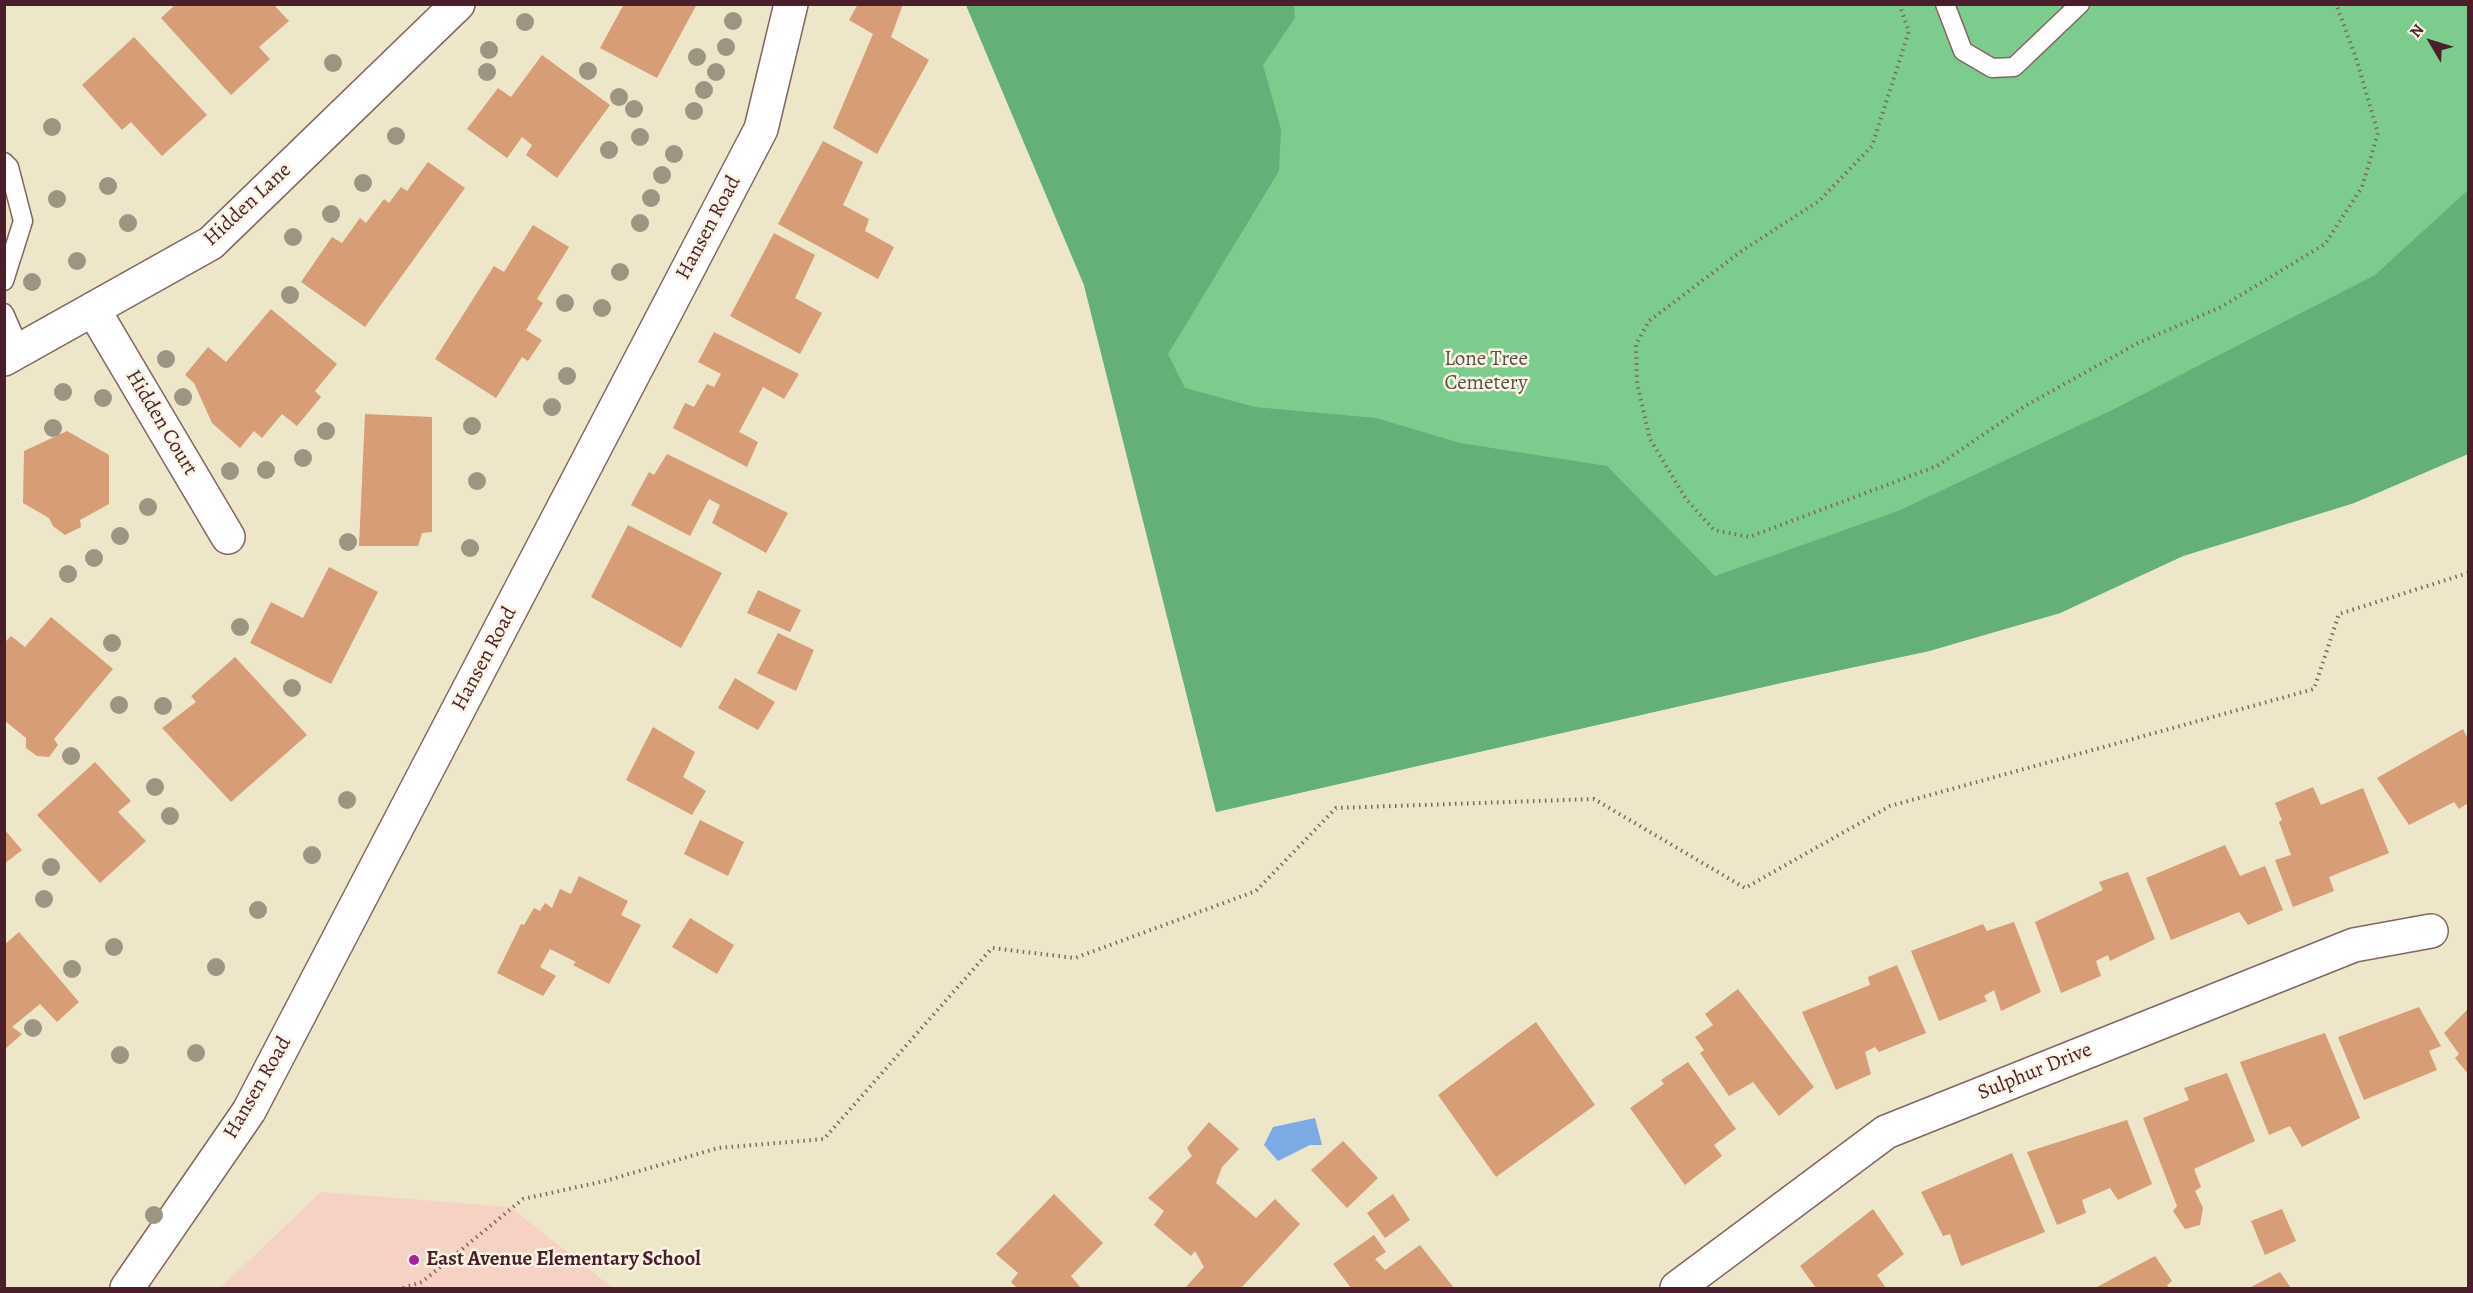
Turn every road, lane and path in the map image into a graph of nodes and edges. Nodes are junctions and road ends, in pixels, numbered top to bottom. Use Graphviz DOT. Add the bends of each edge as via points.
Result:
graph roads {
  1 [pos="458,4"];
  2 [pos="791,4"];
  3 [pos="1899,4"];
  4 [pos="1944,4"];
  5 [pos="2080,4"];
  6 [pos="2336,4"];
  7 [pos="4,162"];
  8 [pos="4,281"];
  9 [pos="93,309"];
  10 [pos="4,313"];
  11 [pos="12,354"];
  12 [pos="228,537"];
  13 [pos="2469,573"];
  14 [pos="2432,931"];
  15 [pos="1714,1278"];
  16 [pos="128,1288"];
  17 [pos="403,1288"];
  18 [pos="1677,1288"];
  1 -- 9 [label="street, Hidden Lane" via="211,243"];
  2 -- 16 [label="street, Hansen Road" via="761,129 249,1111"];
  3 -- 6 [label="path" via="1909,31 1872,146 1819,201 1743,250 1649,321 1636,344 1637,383 1650,439 1686,499 1714,530 1749,537 1937,466 2025,406 2138,343 2221,307 2325,244 2362,187 2378,133"];
  4 -- 5 [label="lane" via="1963,51 1992,68 2014,67"];
  7 -- 8 [label="lane" via="9,167 23,221"];
  9 -- 11 [label="street, Hidden Lane"];
  9 -- 12 [label="street, Hidden Court"];
  10 -- 11 [label="lane"];
  13 -- 17 [label="path" via="2339,614 2314,689 1890,806 1745,888 1594,799 1335,808 1256,891 1075,958 992,948 824,1139 718,1148 605,1181 522,1199 422,1282"];
  14 -- 15 [label="street, Sulphur Drive" via="2354,945 1886,1132"];
  15 -- 18 [label="street, Sulphur Drive"];
}
